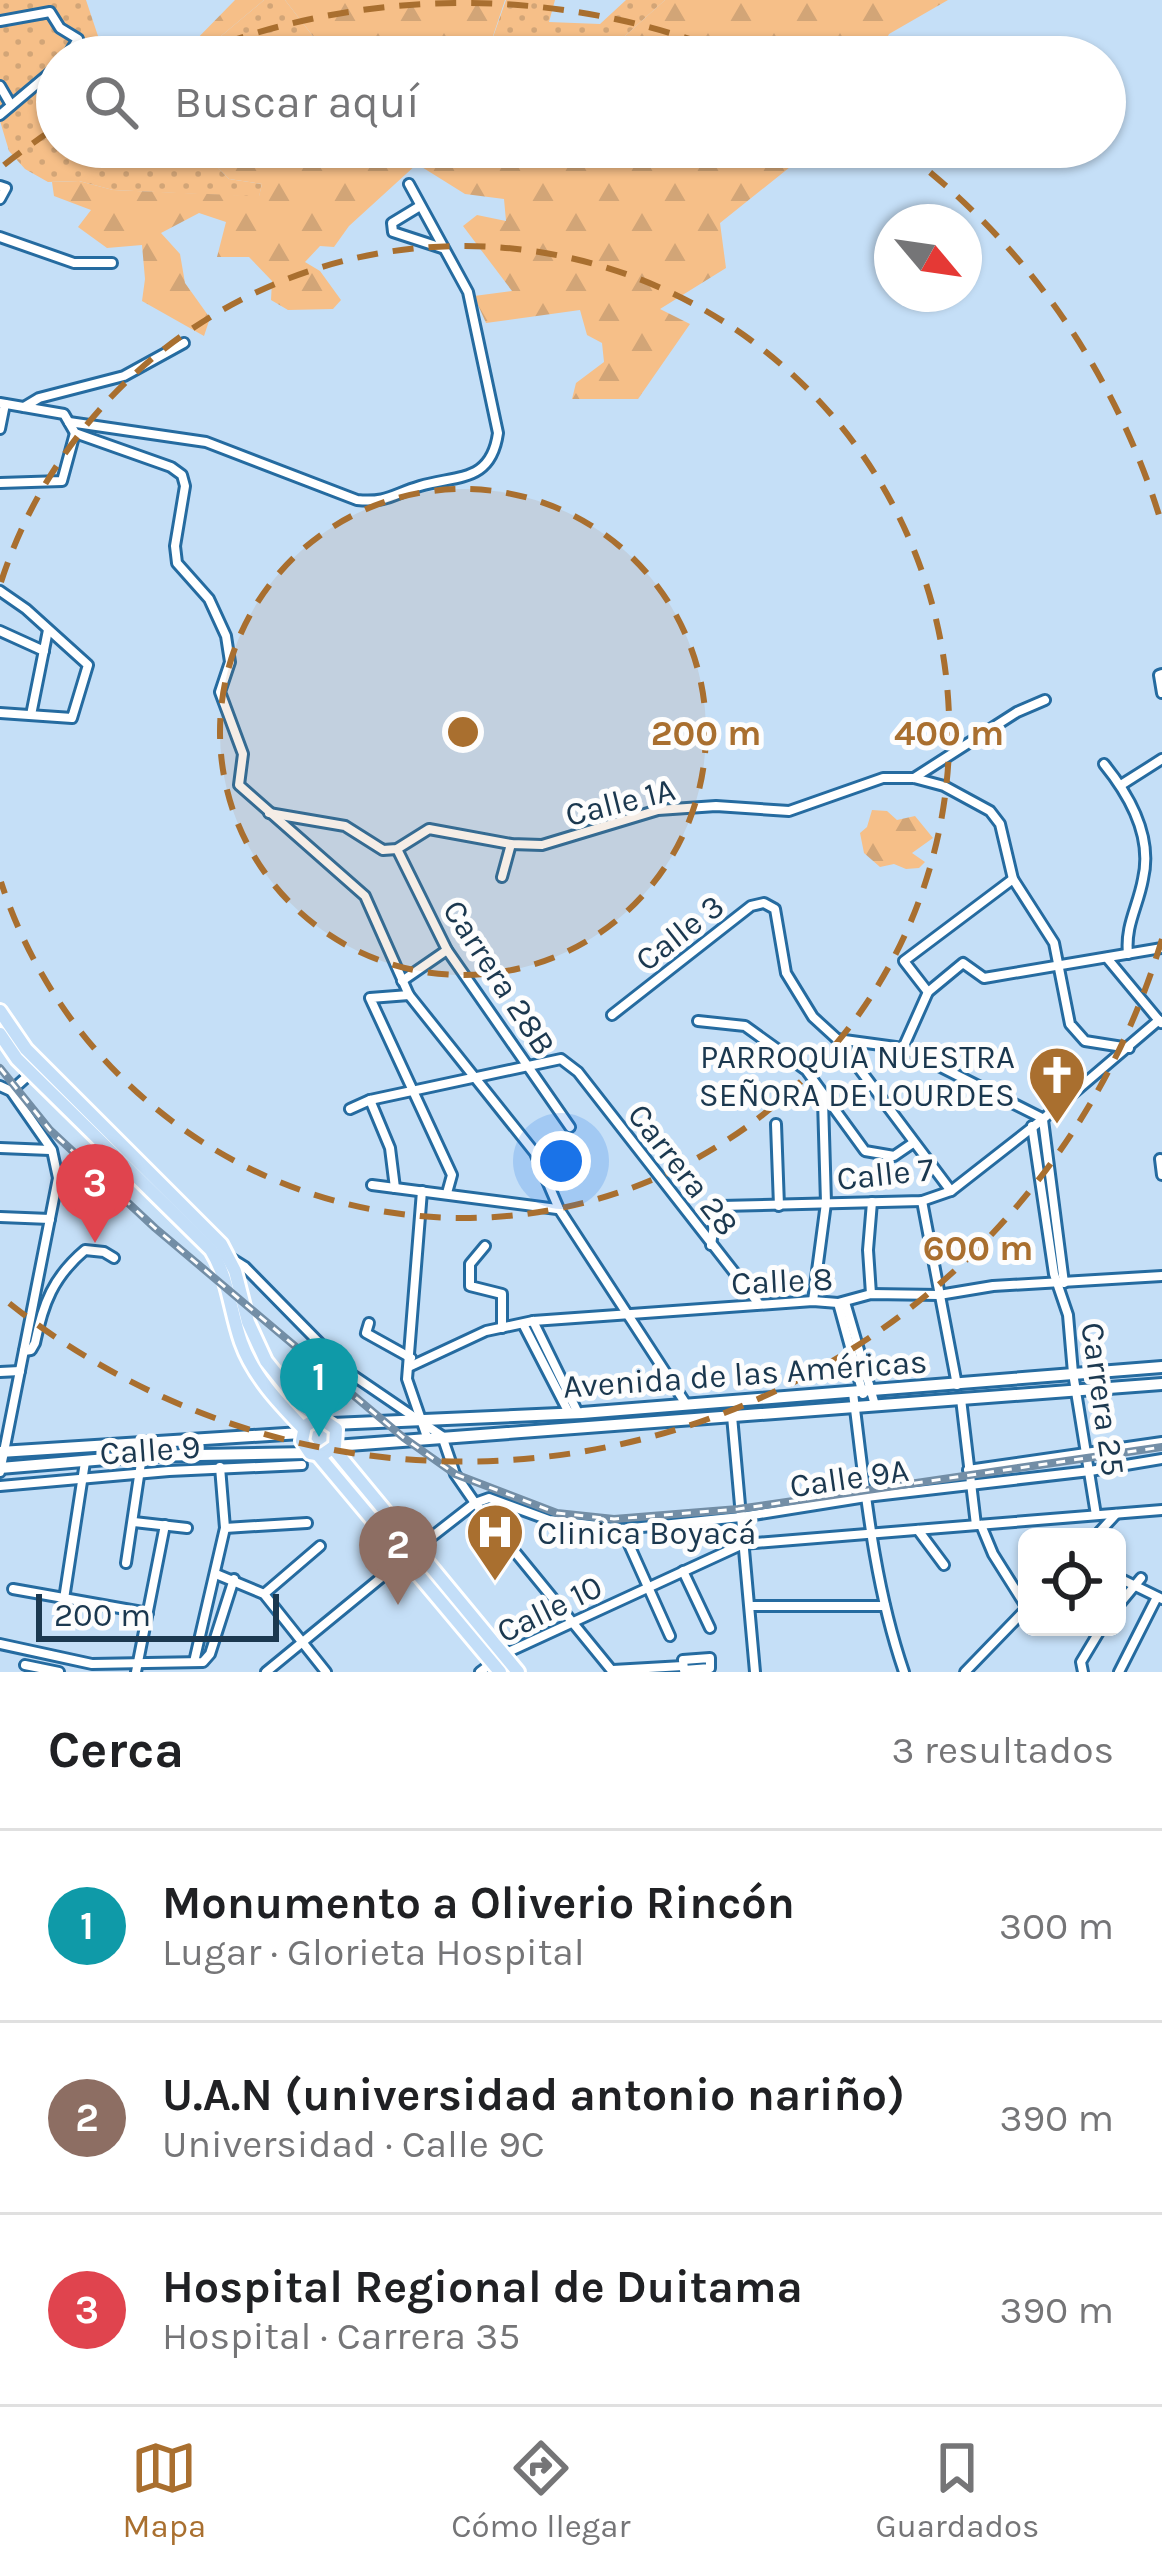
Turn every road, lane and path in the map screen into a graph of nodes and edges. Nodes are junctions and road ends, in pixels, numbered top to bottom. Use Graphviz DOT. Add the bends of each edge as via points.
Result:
graph roads {
  1 [pos="27,0"];
  2 [pos="31,14"];
  3 [pos="0,21"];
  4 [pos="73,36"];
  5 [pos="36,84"];
  6 [pos="0,86"];
  7 [pos="11,105"];
  8 [pos="0,115"];
  9 [pos="409,184"];
  10 [pos="3,187"];
  11 [pos="0,199"];
  12 [pos="421,206"];
  13 [pos="0,237"];
  14 [pos="444,248"];
  15 [pos="112,263"];
  16 [pos="184,343"];
  17 [pos="3,404"];
  18 [pos="24,407"];
  19 [pos="69,422"];
  20 [pos="0,429"];
  21 [pos="75,433"];
  22 [pos="0,483"];
  23 [pos="0,591"];
  24 [pos="48,628"];
  25 [pos="0,631"];
  26 [pos="44,651"];
  27 [pos="1160,675"];
  28 [pos="1162,693"];
  29 [pos="1045,700"];
  30 [pos="0,713"];
  31 [pos="31,716"];
  32 [pos="1162,759"];
  33 [pos="1104,764"];
  34 [pos="914,778"];
  35 [pos="1121,785"];
  36 [pos="266,812"];
  37 [pos="511,844"];
  38 [pos="398,849"];
  39 [pos="502,877"];
  40 [pos="1013,879"];
  41 [pos="1162,948"];
  42 [pos="447,950"];
  43 [pos="1128,954"];
  44 [pos="1108,958"];
  45 [pos="1058,964"];
  46 [pos="402,981"];
  47 [pos="928,992"];
  48 [pos="409,994"];
  49 [pos="0,1011"];
  50 [pos="613,1015"];
  51 [pos="698,1021"];
  52 [pos="1160,1022"];
  53 [pos="0,1034"];
  54 [pos="837,1040"];
  55 [pos="903,1048"];
  56 [pos="1129,1048"];
  57 [pos="526,1063"];
  58 [pos="31,1073"];
  59 [pos="473,1079"];
  60 [pos="58,1081"];
  61 [pos="0,1086"];
  62 [pos="413,1090"];
  63 [pos="11,1091"];
  64 [pos="823,1097"];
  65 [pos="370,1100"];
  66 [pos="350,1109"];
  67 [pos="1043,1119"];
  68 [pos="776,1124"];
  69 [pos="1032,1125"];
  70 [pos="570,1127"];
  71 [pos="914,1143"];
  72 [pos="0,1148"];
  73 [pos="52,1150"];
  74 [pos="1160,1159"];
  75 [pos="1162,1175"];
  76 [pos="372,1185"];
  77 [pos="395,1188"];
  78 [pos="422,1191"];
  79 [pos="951,1191"];
  80 [pos="447,1193"];
  81 [pos="922,1201"];
  82 [pos="872,1202"];
  83 [pos="826,1203"];
  84 [pos="775,1206"];
  85 [pos="559,1209"];
  86 [pos="0,1217"];
  87 [pos="50,1219"];
  88 [pos="711,1245"];
  89 [pos="484,1246"];
  90 [pos="229,1257"];
  91 [pos="114,1258"];
  92 [pos="1162,1276"];
  93 [pos="1061,1285"];
  94 [pos="872,1294"];
  95 [pos="938,1294"];
  96 [pos="813,1301"];
  97 [pos="842,1302"];
  98 [pos="760,1305"];
  99 [pos="623,1313"];
  100 [pos="528,1322"];
  101 [pos="369,1323"];
  102 [pos="502,1328"];
  103 [pos="24,1351"];
  104 [pos="411,1362"];
  105 [pos="1162,1367"];
  106 [pos="20,1371"];
  107 [pos="0,1372"];
  108 [pos="1073,1373"];
  109 [pos="1162,1384"];
  110 [pos="957,1385"];
  111 [pos="1077,1390"];
  112 [pos="864,1398"];
  113 [pos="961,1399"];
  114 [pos="687,1405"];
  115 [pos="670,1413"];
  116 [pos="732,1415"];
  117 [pos="578,1416"];
  118 [pos="317,1419"];
  119 [pos="424,1421"];
  120 [pos="332,1424"];
  121 [pos="302,1431"];
  122 [pos="4,1433"];
  123 [pos="427,1436"];
  124 [pos="442,1436"];
  125 [pos="1162,1442"];
  126 [pos="334,1447"];
  127 [pos="2,1452"];
  128 [pos="219,1454"];
  129 [pos="1087,1454"];
  130 [pos="166,1455"];
  131 [pos="142,1456"];
  132 [pos="310,1457"];
  133 [pos="1162,1459"];
  134 [pos="86,1462"];
  135 [pos="220,1469"];
  136 [pos="0,1470"];
  137 [pos="968,1470"];
  138 [pos="169,1471"];
  139 [pos="1090,1471"];
  140 [pos="141,1473"];
  141 [pos="86,1477"];
  142 [pos="970,1484"];
  143 [pos="0,1486"];
  144 [pos="866,1497"];
  145 [pos="475,1503"];
  146 [pos="1162,1510"];
  147 [pos="1118,1513"];
  148 [pos="1096,1515"];
  149 [pos="741,1517"];
  150 [pos="134,1522"];
  151 [pos="307,1523"];
  152 [pos="978,1525"];
  153 [pos="165,1526"];
  154 [pos="187,1528"];
  155 [pos="225,1528"];
  156 [pos="1104,1528"];
  157 [pos="622,1529"];
  158 [pos="917,1529"];
  159 [pos="870,1532"];
  160 [pos="743,1544"];
  161 [pos="320,1546"];
  162 [pos="411,1553"];
  163 [pos="126,1563"];
  164 [pos="944,1565"];
  165 [pos="682,1571"];
  166 [pos="216,1574"];
  167 [pos="1141,1578"];
  168 [pos="234,1579"];
  169 [pos="1126,1584"];
  170 [pos="650,1586"];
  171 [pos="1133,1587"];
  172 [pos="13,1589"];
  173 [pos="264,1594"];
  174 [pos="1018,1594"];
  175 [pos="1126,1596"];
  176 [pos="1159,1598"];
  177 [pos="64,1599"];
  178 [pos="752,1606"];
  179 [pos="885,1606"];
  180 [pos="148,1613"];
  181 [pos="1018,1617"];
  182 [pos="574,1620"];
  183 [pos="710,1628"];
  184 [pos="670,1636"];
  185 [pos="1096,1636"];
  186 [pos="302,1642"];
  187 [pos="0,1644"];
  188 [pos="26,1648"];
  189 [pos="194,1662"];
  190 [pos="499,1663"];
  191 [pos="683,1666"];
  192 [pos="24,1668"];
  193 [pos="137,1668"];
  194 [pos="612,1671"];
  195 [pos="59,1672"];
  196 [pos="266,1672"];
  197 [pos="326,1672"];
  198 [pos="480,1672"];
  199 [pos="518,1672"];
  200 [pos="755,1672"];
  201 [pos="904,1672"];
  202 [pos="965,1672"];
  203 [pos="1083,1672"];
  204 [pos="1119,1672"];
  1 -- 2 [label="street"];
  2 -- 3 [label="street"];
  2 -- 4 [label="street" via="50,12"];
  5 -- 7 [label="street"];
  6 -- 7 [label="street"];
  7 -- 8 [label="street"];
  9 -- 12 [label="street"];
  10 -- 11 [label="street"];
  12 -- 14 [label="street"];
  12 -- 14 [label="street" via="392,223 393,232"];
  13 -- 15 [label="street" via="74,263"];
  14 -- 19 [label="street" via="468,292 498,433 490,458 466,478 383,502 357,500 206,442"];
  16 -- 18 [label="street" via="124,376"];
  17 -- 18 [label="street"];
  17 -- 20 [label="street"];
  18 -- 19 [label="street" via="64,414"];
  19 -- 21 [label="street"];
  21 -- 22 [label="street" via="62,481"];
  21 -- 36 [label="street" via="182,475 177,563 209,599 226,636 230,662 220,692 243,754 239,785"];
  23 -- 24 [label="street"];
  24 -- 26 [label="street"];
  24 -- 31 [label="street" via="88,665 72,718"];
  25 -- 26 [label="street"];
  26 -- 31 [label="street"];
  27 -- 28 [label="street"];
  29 -- 34 [label="street, Calle 1A"];
  30 -- 31 [label="street"];
  32 -- 35 [label="street"];
  33 -- 35 [label="street"];
  34 -- 37 [label="street, Calle 1A" via="883,778 789,811 658,810 542,845"];
  34 -- 40 [label="street" via="990,811"];
  35 -- 43 [label="street" via="1142,826 1145,868 1126,932"];
  36 -- 38 [label="street" via="345,826 383,850"];
  36 -- 46 [label="street" via="365,896"];
  37 -- 38 [label="street, Calle 1A" via="429,829"];
  37 -- 39 [label="street"];
  38 -- 42 [label="street, Carrera 28B"];
  40 -- 45 [label="street" via="1054,943"];
  40 -- 47 [label="street" via="904,961"];
  41 -- 43 [label="street"];
  42 -- 46 [label="street"];
  42 -- 57 [label="street, Carrera 28B"];
  43 -- 44 [label="street"];
  44 -- 45 [label="street"];
  44 -- 52 [label="street"];
  45 -- 47 [label="street" via="983,978 963,963"];
  45 -- 56 [label="street" via="1070,1024 1084,1041"];
  46 -- 48 [label="street"];
  47 -- 55 [label="street"];
  48 -- 59 [label="street"];
  48 -- 62 [label="street" via="370,998"];
  49 -- 60 [label="highway"];
  50 -- 54 [label="street, Calle 3" via="764,903 775,909 786,973"];
  51 -- 64 [label="street" via="746,1026 806,1070"];
  52 -- 56 [label="street, Calle 7"];
  53 -- 58 [label="highway"];
  54 -- 55 [label="street"];
  54 -- 71 [label="street"];
  55 -- 67 [label="street"];
  56 -- 67 [label="street, Calle 7"];
  57 -- 59 [label="street"];
  57 -- 70 [label="street, Carrera 28B"];
  57 -- 88 [label="street, Carrera 28" via="569,1063"];
  58 -- 60 [label="highway"];
  58 -- 63 [label="street"];
  58 -- 121 [label="highway" via="211,1250 254,1370"];
  59 -- 62 [label="street"];
  59 -- 85 [label="street" via="535,1153"];
  60 -- 90 [label="highway"];
  61 -- 63 [label="street"];
  62 -- 65 [label="street"];
  62 -- 80 [label="street" via="452,1175"];
  63 -- 73 [label="street"];
  64 -- 71 [label="street" via="865,1151 894,1156"];
  64 -- 83 [label="street"];
  65 -- 66 [label="street"];
  65 -- 77 [label="street" via="390,1148"];
  67 -- 69 [label="street, Calle 7"];
  67 -- 93 [label="street, Carrera 25"];
  68 -- 84 [label="street"];
  69 -- 79 [label="street, Calle 7"];
  69 -- 93 [label="street, Carrera 25"];
  71 -- 79 [label="street"];
  72 -- 73 [label="street"];
  73 -- 87 [label="street" via="58,1178"];
  74 -- 75 [label="street"];
  76 -- 77 [label="street"];
  77 -- 78 [label="street"];
  78 -- 80 [label="street"];
  78 -- 104 [label="street"];
  79 -- 81 [label="street, Calle 7"];
  80 -- 85 [label="street"];
  81 -- 82 [label="street, Calle 7"];
  81 -- 95 [label="street"];
  82 -- 83 [label="street, Calle 7"];
  82 -- 94 [label="street"];
  83 -- 84 [label="street, Calle 7"];
  83 -- 96 [label="street"];
  84 -- 88 [label="street, Calle 7" via="721,1206"];
  85 -- 99 [label="street"];
  86 -- 87 [label="street"];
  87 -- 103 [label="street"];
  88 -- 98 [label="street, Carrera 28"];
  89 -- 102 [label="street" via="470,1264 470,1286 502,1294"];
  90 -- 118 [label="highway" via="266,1361"];
  90 -- 119 [label="street" via="348,1372"];
  91 -- 103 [label="street" via="79,1255 49,1288 35,1343"];
  92 -- 93 [label="street, Calle 8"];
  93 -- 95 [label="street, Calle 8"];
  93 -- 108 [label="street, Carrera 25"];
  94 -- 95 [label="street, Calle 8"];
  94 -- 97 [label="street, Calle 8"];
  95 -- 110 [label="street"];
  96 -- 97 [label="street, Calle 8"];
  96 -- 98 [label="street, Calle 8"];
  97 -- 112 [label="street"];
  98 -- 99 [label="street, Calle 8"];
  99 -- 100 [label="street, Calle 8"];
  99 -- 114 [label="street"];
  100 -- 102 [label="street, Calle 8"];
  100 -- 117 [label="street"];
  101 -- 104 [label="street" via="366,1333"];
  102 -- 104 [label="street, Calle 8"];
  103 -- 106 [label="street"];
  104 -- 119 [label="street" via="408,1386"];
  105 -- 108 [label="main road, Avenida de las Américas"];
  106 -- 107 [label="street"];
  106 -- 122 [label="street"];
  108 -- 110 [label="main road, Avenida de las Américas"];
  108 -- 111 [label="street, Carrera 25"];
  109 -- 111 [label="main road, Avenida de las Américas"];
  110 -- 112 [label="main road, Avenida de las Américas"];
  111 -- 113 [label="main road, Avenida de las Américas"];
  111 -- 129 [label="street, Carrera 25"];
  112 -- 113 [label="main road, Avenida de las Américas"];
  112 -- 114 [label="main road, Avenida de las Américas"];
  112 -- 116 [label="main road, Avenida de las Américas"];
  112 -- 144 [label="street"];
  113 -- 137 [label="street"];
  114 -- 115 [label="main road, Avenida de las Américas"];
  115 -- 116 [label="main road, Avenida de las Américas"];
  115 -- 117 [label="main road, Avenida de las Américas"];
  116 -- 149 [label="street"];
  117 -- 119 [label="main road, Avenida de las Américas"];
  117 -- 124 [label="main road, Avenida de las Américas"];
  118 -- 120 [label="highway"];
  118 -- 121 [label="highway"];
  119 -- 120 [label="main road, Avenida de las Américas"];
  119 -- 123 [label="street"];
  119 -- 124 [label="street"];
  120 -- 126 [label="highway"];
  121 -- 127 [label="main road"];
  121 -- 132 [label="highway"];
  122 -- 127 [label="street"];
  123 -- 124 [label="main road, Avenida de las Américas"];
  123 -- 126 [label="main road, Avenida de las Américas"];
  124 -- 145 [label="street"];
  125 -- 129 [label="street"];
  126 -- 132 [label="highway"];
  126 -- 162 [label="highway"];
  127 -- 136 [label="street"];
  128 -- 130 [label="main road"];
  128 -- 132 [label="main road"];
  128 -- 135 [label="street"];
  129 -- 137 [label="street"];
  129 -- 139 [label="street, Carrera 25"];
  130 -- 131 [label="main road"];
  130 -- 138 [label="street"];
  131 -- 134 [label="main road"];
  131 -- 140 [label="street"];
  132 -- 135 [label="street, Calle 9"];
  132 -- 162 [label="highway"];
  133 -- 139 [label="street, Calle 9A"];
  134 -- 136 [label="main road"];
  134 -- 141 [label="street"];
  135 -- 138 [label="street, Calle 9"];
  135 -- 155 [label="street"];
  137 -- 142 [label="street"];
  138 -- 140 [label="street, Calle 9"];
  139 -- 142 [label="street, Calle 9A"];
  139 -- 148 [label="street, Carrera 25"];
  140 -- 141 [label="street, Calle 9"];
  140 -- 150 [label="street"];
  141 -- 143 [label="street, Calle 9"];
  141 -- 177 [label="street"];
  142 -- 144 [label="street, Calle 9A"];
  142 -- 152 [label="street"];
  144 -- 149 [label="street, Calle 9A"];
  144 -- 159 [label="street"];
  145 -- 157 [label="street, Calle 9A" via="489,1498 549,1520"];
  145 -- 162 [label="street"];
  145 -- 182 [label="street"];
  146 -- 147 [label="street, Calle 10"];
  147 -- 148 [label="street, Calle 10"];
  147 -- 156 [label="street"];
  148 -- 152 [label="street, Calle 10"];
  149 -- 157 [label="street, Calle 9A"];
  149 -- 160 [label="street"];
  150 -- 153 [label="street"];
  150 -- 163 [label="street"];
  151 -- 155 [label="street"];
  152 -- 158 [label="street, Calle 10"];
  152 -- 174 [label="street"];
  153 -- 154 [label="street"];
  153 -- 180 [label="street"];
  155 -- 166 [label="street"];
  157 -- 170 [label="street"];
  158 -- 159 [label="street, Calle 10"];
  158 -- 164 [label="street"];
  159 -- 160 [label="street, Calle 10"];
  159 -- 179 [label="street"];
  160 -- 165 [label="street, Calle 10"];
  160 -- 178 [label="street"];
  161 -- 173 [label="street"];
  162 -- 186 [label="street"];
  162 -- 190 [label="highway"];
  165 -- 170 [label="street, Calle 10"];
  165 -- 183 [label="street"];
  166 -- 168 [label="street"];
  166 -- 189 [label="street"];
  167 -- 171 [label="street"];
  168 -- 173 [label="street"];
  168 -- 189 [label="street" via="207,1659"];
  169 -- 171 [label="street"];
  170 -- 182 [label="street, Calle 10"];
  170 -- 184 [label="street"];
  171 -- 175 [label="street"];
  171 -- 176 [label="street"];
  172 -- 177 [label="street"];
  173 -- 186 [label="street"];
  176 -- 204 [label="street"];
  177 -- 180 [label="street"];
  178 -- 179 [label="street"];
  178 -- 200 [label="street"];
  179 -- 201 [label="street"];
  180 -- 193 [label="street"];
  181 -- 202 [label="street"];
  182 -- 190 [label="street, Calle 10"];
  182 -- 194 [label="street"];
  185 -- 203 [label="street"];
  186 -- 196 [label="street"];
  186 -- 197 [label="street"];
  187 -- 188 [label="street"];
  188 -- 192 [label="street"];
  188 -- 193 [label="street"];
  189 -- 193 [label="street"];
  190 -- 198 [label="street, Calle 10"];
  190 -- 199 [label="highway"];
  191 -- 194 [label="street"];
  192 -- 195 [label="street"];
}
